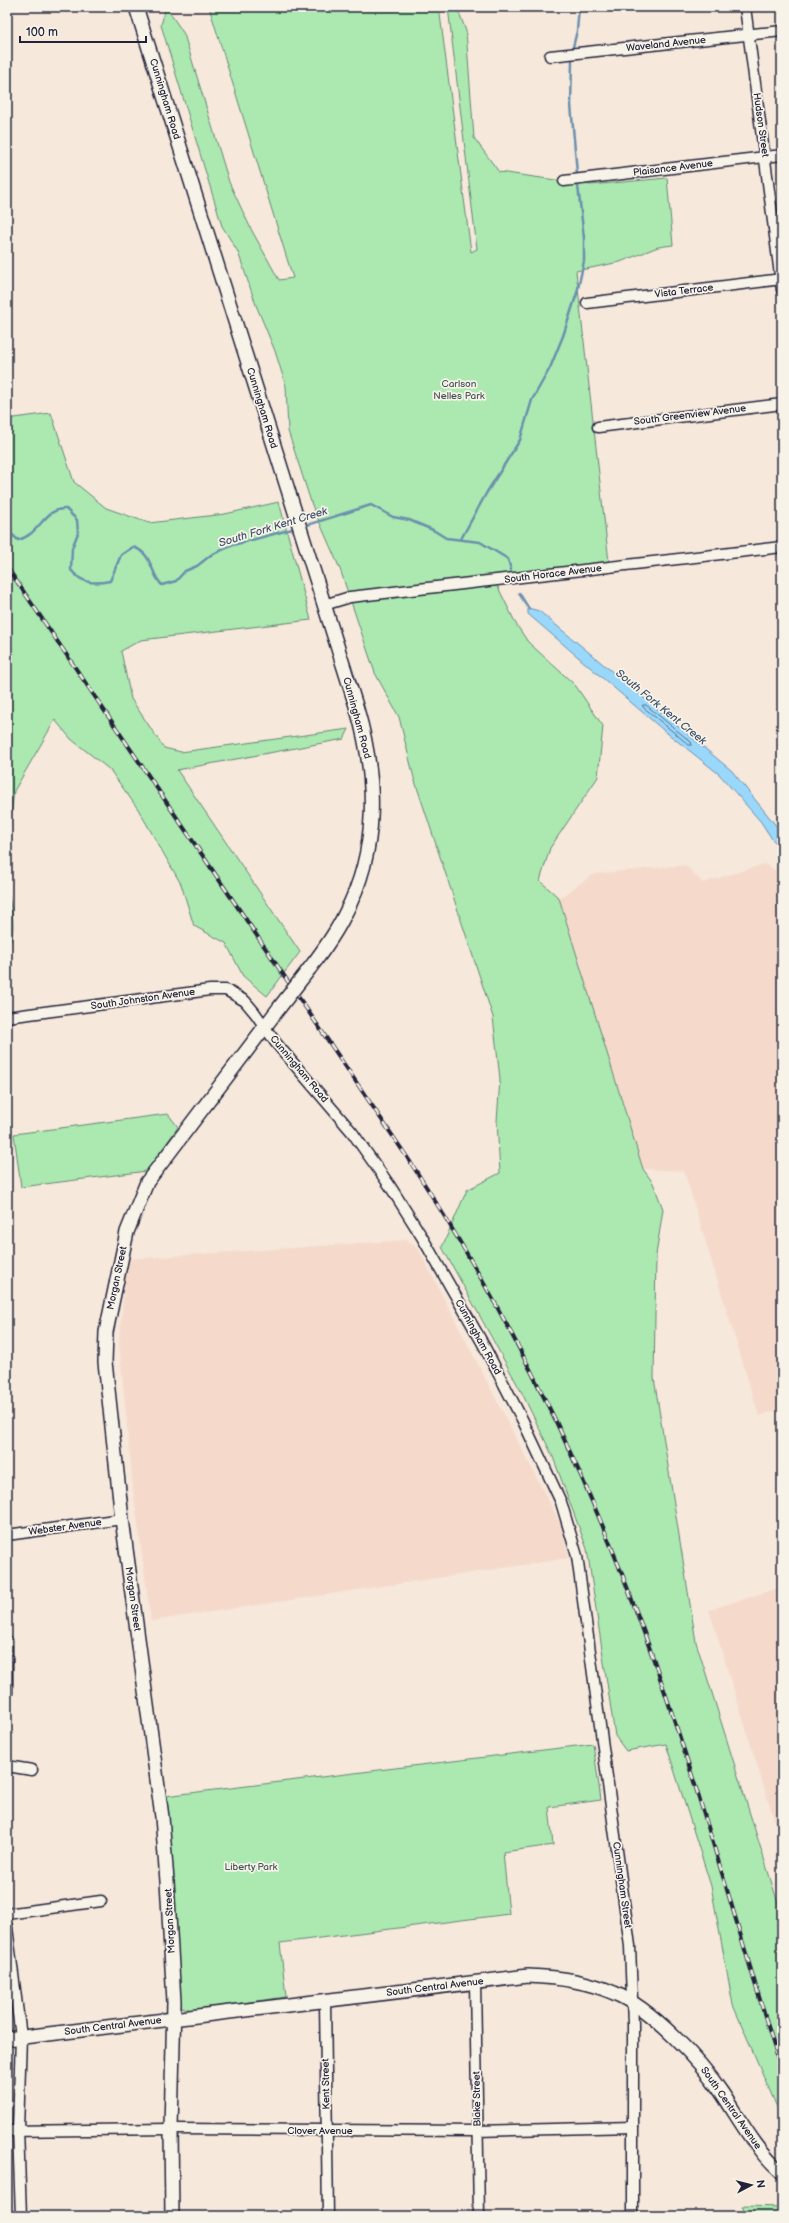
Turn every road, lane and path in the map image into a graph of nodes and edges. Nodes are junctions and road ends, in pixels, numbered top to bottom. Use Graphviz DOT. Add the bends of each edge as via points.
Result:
graph roads {
  1 [pos="136,7"];
  2 [pos="745,7"];
  3 [pos="782,31"];
  4 [pos="749,36"];
  5 [pos="550,56"];
  6 [pos="782,155"];
  7 [pos="766,157"];
  8 [pos="564,181"];
  9 [pos="781,279"];
  10 [pos="782,290"];
  11 [pos="587,303"];
  12 [pos="782,404"];
  13 [pos="598,427"];
  14 [pos="782,547"];
  15 [pos="324,605"];
  16 [pos="7,1017"];
  17 [pos="264,1026"];
  18 [pos="122,1519"];
  19 [pos="7,1535"];
  20 [pos="577,1556"];
  21 [pos="7,1641"];
  22 [pos="7,1693"];
  23 [pos="7,1766"];
  24 [pos="32,1770"];
  25 [pos="101,1901"];
  26 [pos="7,1914"];
  27 [pos="7,1927"];
  28 [pos="475,1982"];
  29 [pos="324,2001"];
  30 [pos="632,2004"];
  31 [pos="173,2018"];
  32 [pos="21,2037"];
  33 [pos="7,2039"];
  34 [pos="633,2127"];
  35 [pos="18,2129"];
  36 [pos="171,2129"];
  37 [pos="7,2131"];
  38 [pos="326,2131"];
  39 [pos="477,2131"];
  40 [pos="782,2173"];
  41 [pos="21,2216"];
  42 [pos="172,2216"];
  43 [pos="328,2216"];
  44 [pos="479,2216"];
  45 [pos="633,2216"];
  1 -- 15 [label="main road, Cunningham Road"];
  2 -- 4 [label="street, Hudson Street"];
  3 -- 4 [label="street, Waveland Avenue"];
  4 -- 5 [label="street, Waveland Avenue"];
  4 -- 7 [label="street, Hudson Street"];
  6 -- 7 [label="street, Plaisance Avenue"];
  7 -- 8 [label="street, Plaisance Avenue"];
  7 -- 9 [label="street, Hudson Street"];
  9 -- 10 [label="street, Hudson Street"];
  9 -- 11 [label="street, Vista Terrace"];
  12 -- 13 [label="street, South Greenview Avenue"];
  14 -- 15 [label="street, South Horace Avenue" via="350,597"];
  15 -- 17 [label="main road, Cunningham Road, bridge" via="365,739 371,772 372,809 368,847 353,898 338,927 310,968"];
  16 -- 17 [label="street, South Johnston Avenue" via="226,990 245,1001"];
  17 -- 18 [label="main road, Morgan Street" via="153,1172 126,1232 106,1332 105,1362"];
  17 -- 20 [label="street, Cunningham Road" via="352,1132 422,1237 482,1342 523,1421 561,1502"];
  18 -- 19 [label="street, Webster Avenue"];
  18 -- 31 [label="main road, Morgan Street" via="162,1817 172,1957"];
  20 -- 30 [label="street, Cunningham Street" via="630,1946"];
  21 -- 22 [label="street"];
  23 -- 24 [label="street"];
  25 -- 26 [label="street"];
  27 -- 32 [label="street"];
  28 -- 29 [label="main road, South Central Avenue"];
  28 -- 30 [label="main road, South Central Avenue" via="528,1976 554,1977 615,1993"];
  28 -- 39 [label="street, Blake Street"];
  29 -- 31 [label="main road, South Central Avenue"];
  29 -- 38 [label="street, Kent Street"];
  30 -- 34 [label="street, Cunningham Street"];
  30 -- 40 [label="main road, South Central Avenue" via="670,2033 696,2059 717,2085 763,2153"];
  31 -- 32 [label="main road, South Central Avenue"];
  31 -- 36 [label="main road, Morgan Street"];
  32 -- 33 [label="main road, South Central Avenue"];
  32 -- 35 [label="street"];
  34 -- 39 [label="street, Clover Avenue"];
  34 -- 45 [label="street, Cunningham Street"];
  35 -- 36 [label="street, Clover Avenue"];
  35 -- 37 [label="street, Clover Avenue"];
  35 -- 41 [label="street"];
  36 -- 38 [label="street, Clover Avenue"];
  36 -- 42 [label="main road, Morgan Street"];
  38 -- 39 [label="street, Clover Avenue"];
  38 -- 43 [label="street, Kent Street"];
  39 -- 44 [label="street, Blake Street"];
}
